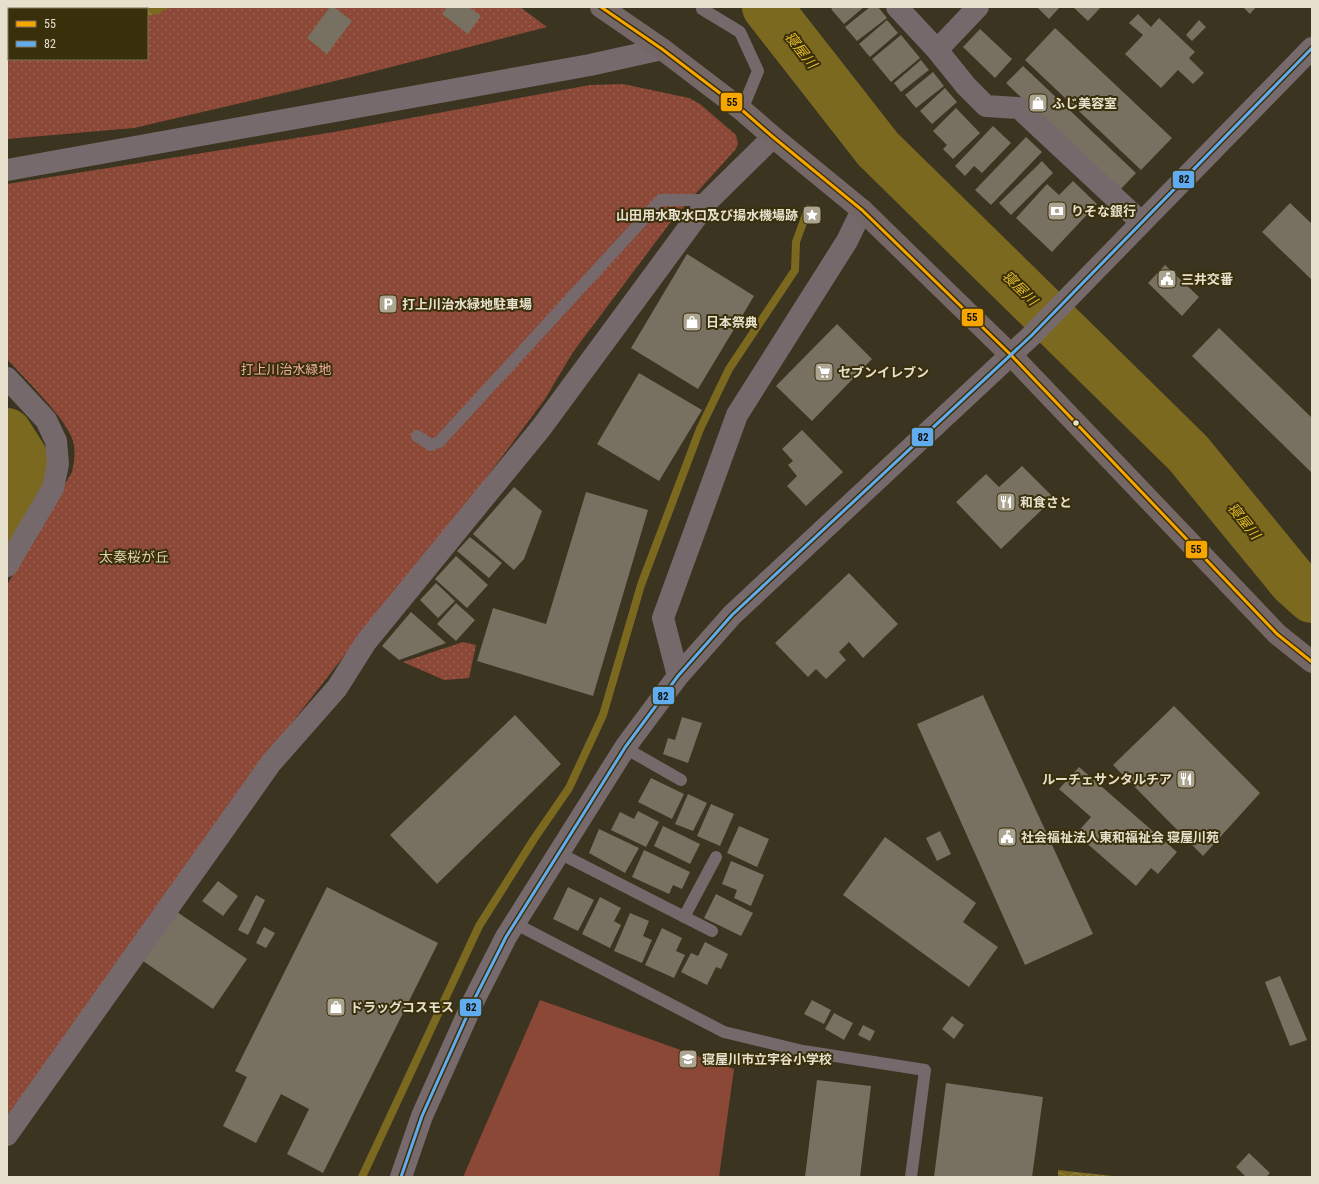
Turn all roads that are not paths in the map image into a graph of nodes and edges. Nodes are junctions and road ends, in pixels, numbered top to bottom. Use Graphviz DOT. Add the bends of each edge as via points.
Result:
graph roads {
  1 [pos="601,7"];
  2 [pos="898,7"];
  3 [pos="978,7"];
  4 [pos="702,9"];
  5 [pos="1312,48"];
  6 [pos="662,49"];
  7 [pos="937,50"];
  8 [pos="742,110"];
  9 [pos="773,137"];
  10 [pos="7,170"];
  11 [pos="709,200"];
  12 [pos="862,210"];
  13 [pos="1141,222"];
  14 [pos="1011,355"];
  15 [pos="7,378"];
  16 [pos="417,436"];
  17 [pos="7,566"];
  18 [pos="1312,662"];
  19 [pos="678,676"];
  20 [pos="625,748"];
  21 [pos="681,780"];
  22 [pos="559,853"];
  23 [pos="716,857"];
  24 [pos="684,917"];
  25 [pos="514,922"];
  26 [pos="712,931"];
  27 [pos="7,1135"];
  28 [pos="401,1177"];
  29 [pos="912,1177"];
  1 -- 6 [label="main road"];
  2 -- 7 [label="street"];
  3 -- 7 [label="street"];
  4 -- 8 [label="lane" via="740,32 758,71"];
  5 -- 13 [label="street"];
  6 -- 8 [label="main road"];
  6 -- 10 [label="street" via="590,65"];
  7 -- 13 [label="street" via="986,106 1019,108"];
  8 -- 9 [label="main road"];
  9 -- 11 [label="street"];
  9 -- 12 [label="main road"];
  11 -- 16 [label="lane" via="661,200 439,442 431,445"];
  11 -- 27 [label="street" via="541,428 366,642 337,688 271,763"];
  12 -- 14 [label="main road"];
  12 -- 19 [label="street" via="846,241 737,415 663,618"];
  13 -- 14 [label="street"];
  14 -- 18 [label="main road" via="1277,634"];
  14 -- 19 [label="street" via="732,615"];
  15 -- 17 [label="street" via="46,420 56,441 58,464 53,488"];
  19 -- 20 [label="street"];
  20 -- 21 [label="lane"];
  20 -- 22 [label="street"];
  22 -- 24 [label="lane"];
  22 -- 25 [label="street"];
  23 -- 24 [label="lane"];
  24 -- 26 [label="lane"];
  25 -- 28 [label="street" via="474,1000 422,1116"];
  25 -- 29 [label="lane" via="724,1032 803,1051 925,1070"];
}
